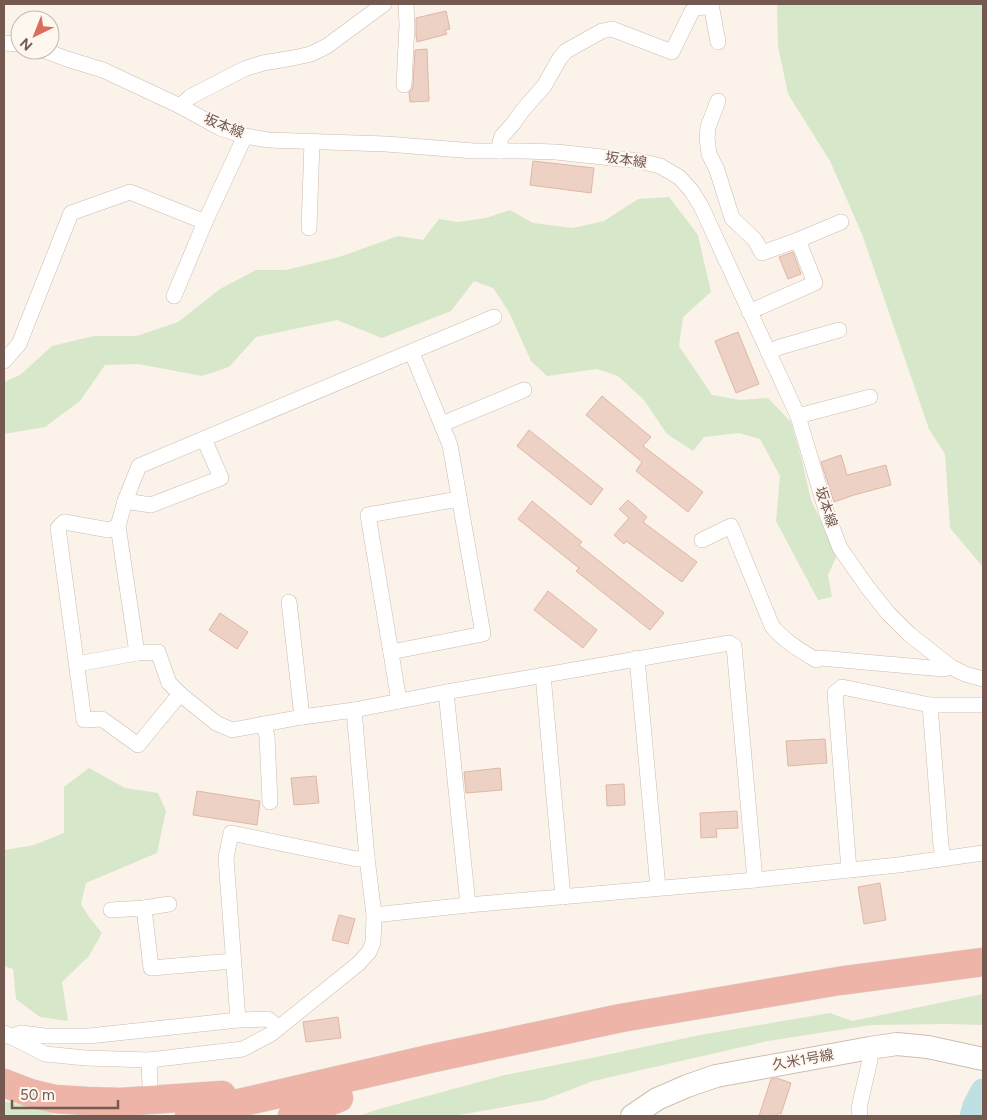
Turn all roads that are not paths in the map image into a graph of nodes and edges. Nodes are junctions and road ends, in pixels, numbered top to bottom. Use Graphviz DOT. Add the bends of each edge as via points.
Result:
graph roads {
  1 [pos="384,4"];
  2 [pos="406,4"];
  3 [pos="712,5"];
  4 [pos="718,42"];
  5 [pos="60,56"];
  6 [pos="404,85"];
  7 [pos="718,101"];
  8 [pos="180,106"];
  9 [pos="244,136"];
  10 [pos="312,142"];
  11 [pos="500,151"];
  12 [pos="205,222"];
  13 [pos="841,222"];
  14 [pos="309,228"];
  15 [pos="798,240"];
  16 [pos="174,296"];
  17 [pos="749,312"];
  18 [pos="494,317"];
  19 [pos="839,330"];
  20 [pos="768,352"];
  21 [pos="412,353"];
  22 [pos="5,357"];
  23 [pos="524,390"];
  24 [pos="870,397"];
  25 [pos="798,416"];
  26 [pos="442,424"];
  27 [pos="204,439"];
  28 [pos="459,499"];
  29 [pos="125,501"];
  30 [pos="118,526"];
  31 [pos="702,540"];
  32 [pos="289,602"];
  33 [pos="392,652"];
  34 [pos="136,653"];
  35 [pos="637,658"];
  36 [pos="77,664"];
  37 [pos="952,667"];
  38 [pos="543,675"];
  39 [pos="983,679"];
  40 [pos="446,692"];
  41 [pos="180,694"];
  42 [pos="399,701"];
  43 [pos="930,705"];
  44 [pos="983,705"];
  45 [pos="354,710"];
  46 [pos="302,717"];
  47 [pos="263,724"];
  48 [pos="270,802"];
  49 [pos="983,853"];
  50 [pos="366,858"];
  51 [pos="944,859"];
  52 [pos="849,870"];
  53 [pos="755,880"];
  54 [pos="658,888"];
  55 [pos="563,897"];
  56 [pos="169,904"];
  57 [pos="468,905"];
  58 [pos="144,908"];
  59 [pos="111,910"];
  60 [pos="374,915"];
  61 [pos="234,961"];
  62 [pos="983,962"];
  63 [pos="983,976"];
  64 [pos="238,1020"];
  65 [pos="278,1027"];
  66 [pos="7,1036"];
  67 [pos="870,1048"];
  68 [pos="983,1059"];
  69 [pos="149,1060"];
  70 [pos="4,1083"];
  71 [pos="150,1085"];
  72 [pos="339,1098"];
  73 [pos="292,1103"];
  74 [pos="189,1116"];
  75 [pos="240,1116"];
  76 [pos="632,1116"];
  77 [pos="860,1116"];
  1 -- 8 [label="street" via="327,46 311,54 244,69 190,97"];
  2 -- 6 [label="street"];
  3 -- 4 [label="street"];
  3 -- 11 [label="street" via="692,11 672,52 612,29 602,31 566,51 544,86 502,136"];
  5 -- 8 [label="street, 坂本線" via="103,70"];
  7 -- 15 [label="street" via="707,139 709,154 732,218 755,240 762,253"];
  8 -- 9 [label="street, 坂本線" via="220,128"];
  9 -- 10 [label="street, 坂本線"];
  9 -- 12 [label="street"];
  10 -- 11 [label="street, 坂本線"];
  10 -- 14 [label="street"];
  11 -- 17 [label="street, 坂本線" via="556,152 640,161 660,166 679,177 701,206"];
  12 -- 16 [label="street"];
  12 -- 22 [label="street" via="130,192 71,213 19,344"];
  13 -- 15 [label="street"];
  15 -- 17 [label="street" via="816,283"];
  17 -- 20 [label="street, 坂本線"];
  18 -- 21 [label="street"];
  19 -- 20 [label="street"];
  20 -- 25 [label="street, 坂本線"];
  21 -- 26 [label="street"];
  21 -- 27 [label="street"];
  23 -- 26 [label="street"];
  24 -- 25 [label="street"];
  25 -- 37 [label="street, 坂本線" via="840,548 888,613 909,634"];
  26 -- 28 [label="street" via="450,445"];
  27 -- 29 [label="street" via="139,466"];
  27 -- 29 [label="street" via="221,478 151,505"];
  28 -- 33 [label="street" via="483,634"];
  28 -- 33 [label="street" via="368,516"];
  29 -- 30 [label="street"];
  30 -- 34 [label="street"];
  30 -- 36 [label="street" via="109,530 64,522 58,528"];
  31 -- 37 [label="street" via="731,526 772,626 816,660"];
  32 -- 46 [label="street"];
  33 -- 42 [label="street"];
  34 -- 36 [label="street"];
  34 -- 41 [label="street" via="158,652 169,683"];
  35 -- 38 [label="street"];
  35 -- 53 [label="street" via="729,643 734,646"];
  35 -- 54 [label="street"];
  36 -- 41 [label="street" via="84,720 102,720 138,745"];
  37 -- 39 [label="street, 坂本線"];
  38 -- 40 [label="street"];
  38 -- 55 [label="street"];
  40 -- 42 [label="street"];
  40 -- 57 [label="street"];
  41 -- 47 [label="street" via="216,723 232,730"];
  42 -- 45 [label="street"];
  43 -- 44 [label="street"];
  43 -- 51 [label="street"];
  43 -- 52 [label="street" via="842,687 835,693"];
  45 -- 46 [label="street"];
  45 -- 50 [label="street"];
  46 -- 47 [label="street"];
  47 -- 48 [label="street" via="267,736"];
  49 -- 51 [label="street"];
  50 -- 60 [label="street"];
  50 -- 61 [label="street" via="357,859 231,833 226,858"];
  51 -- 52 [label="street"];
  52 -- 53 [label="street"];
  53 -- 54 [label="street"];
  54 -- 55 [label="street"];
  55 -- 57 [label="street"];
  56 -- 58 [label="street"];
  57 -- 60 [label="street"];
  58 -- 59 [label="street"];
  58 -- 61 [label="street" via="151,968"];
  60 -- 65 [label="street" via="373,943 369,952"];
  61 -- 64 [label="street"];
  62 -- 73 [label="highway" via="839,980 621,1018 428,1059"];
  63 -- 72 [label="highway" via="836,996 625,1034 432,1073"];
  64 -- 65 [label="street" via="268,1019"];
  64 -- 66 [label="street" via="89,1036 21,1033"];
  65 -- 69 [label="street" via="243,1049"];
  66 -- 69 [label="street" via="44,1054"];
  67 -- 68 [label="street, 久米1号線" via="897,1044 928,1047"];
  67 -- 76 [label="street, 久米1号線" via="716,1076 657,1099"];
  67 -- 77 [label="street"];
  69 -- 71 [label="street"];
  70 -- 73 [label="highway" via="30,1093 86,1101"];
  72 -- 73 [label="highway"];
  72 -- 75 [label="highway"];
  73 -- 74 [label="highway" via="209,1110"];
}
